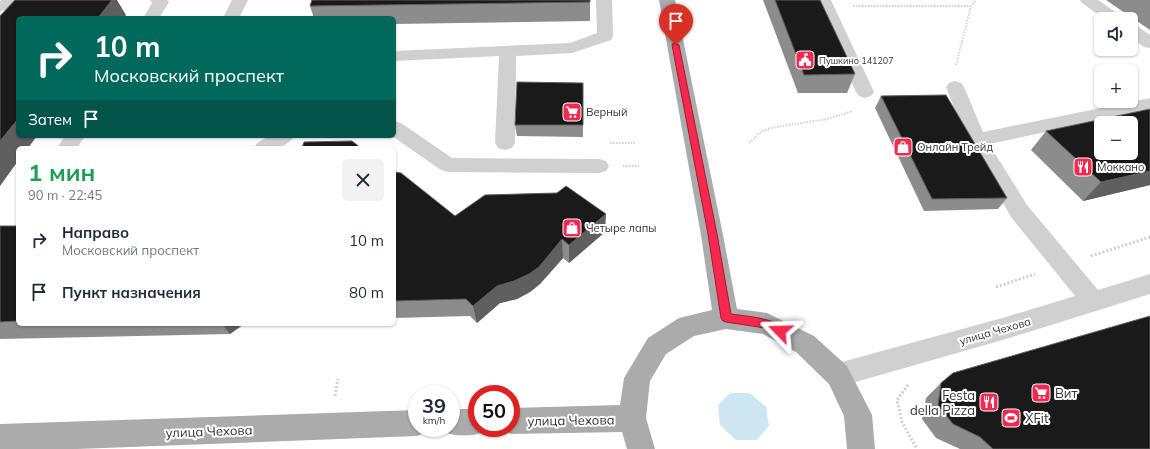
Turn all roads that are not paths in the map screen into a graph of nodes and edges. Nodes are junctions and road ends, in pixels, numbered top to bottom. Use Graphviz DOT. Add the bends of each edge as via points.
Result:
graph roads {
  1 [pos="14,0"];
  2 [pos="158,0"];
  3 [pos="240,0"];
  4 [pos="604,0"];
  5 [pos="667,0"];
  6 [pos="1088,0"];
  7 [pos="824,3"];
  8 [pos="0,7"];
  9 [pos="1106,12"];
  10 [pos="152,16"];
  11 [pos="231,16"];
  12 [pos="1138,35"];
  13 [pos="1150,43"];
  14 [pos="508,50"];
  15 [pos="396,56"];
  16 [pos="954,87"];
  17 [pos="865,92"];
  18 [pos="1150,104"];
  19 [pos="396,129"];
  20 [pos="281,138"];
  21 [pos="977,140"];
  22 [pos="505,143"];
  23 [pos="267,146"];
  24 [pos="599,166"];
  25 [pos="1146,290"];
  26 [pos="1094,302"];
  27 [pos="726,318"];
  28 [pos="838,375"];
  29 [pos="632,418"];
  30 [pos="520,421"];
  31 [pos="408,423"];
  32 [pos="0,438"];
  33 [pos="641,449"];
  34 [pos="862,449"];
  1 -- 8 [label="street"];
  2 -- 10 [label="street" via="161,2"];
  3 -- 11 [label="street"];
  4 -- 14 [label="street" via="605,36 572,48"];
  5 -- 27 [label="main road"];
  6 -- 9 [label="street"];
  7 -- 17 [label="street"];
  12 -- 13 [label="street"];
  14 -- 15 [label="street"];
  14 -- 22 [label="street"];
  16 -- 21 [label="street"];
  18 -- 21 [label="street"];
  19 -- 24 [label="street" via="448,166"];
  20 -- 23 [label="street"];
  21 -- 26 [label="street" via="1019,211"];
  25 -- 26 [label="street, улица Чехова"];
  26 -- 28 [label="street, улица Чехова"];
  27 -- 28 [label="main road" via="767,324 805,344"];
  27 -- 29 [label="main road" via="688,326 657,346 637,378"];
  28 -- 34 [label="main road" via="858,415"];
  29 -- 30 [label="main road, улица Чехова"];
  29 -- 33 [label="main road"];
  31 -- 32 [label="main road, улица Чехова"];
}
